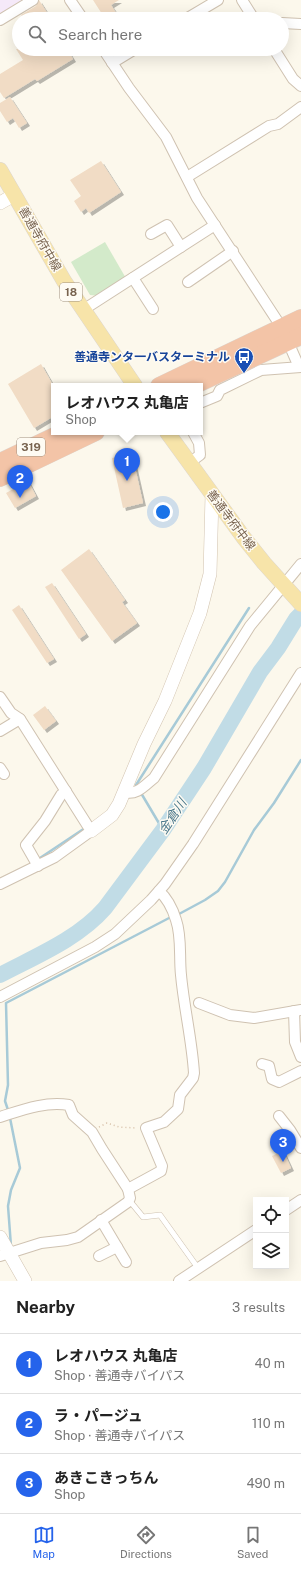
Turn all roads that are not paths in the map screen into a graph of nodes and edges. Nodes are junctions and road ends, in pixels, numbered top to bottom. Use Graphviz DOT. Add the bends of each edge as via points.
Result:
graph roads {
  1 [pos="33,0"];
  2 [pos="70,0"];
  3 [pos="218,0"];
  4 [pos="242,0"];
  5 [pos="13,12"];
  6 [pos="78,12"];
  7 [pos="198,12"];
  8 [pos="250,12"];
  9 [pos="12,13"];
  10 [pos="0,20"];
  11 [pos="289,23"];
  12 [pos="301,24"];
  13 [pos="108,56"];
  14 [pos="124,56"];
  15 [pos="278,56"];
  16 [pos="112,63"];
  17 [pos="301,86"];
  18 [pos="301,107"];
  19 [pos="0,170"];
  20 [pos="188,177"];
  21 [pos="14,195"];
  22 [pos="0,203"];
  23 [pos="215,225"];
  24 [pos="151,234"];
  25 [pos="181,247"];
  26 [pos="233,251"];
  27 [pos="133,278"];
  28 [pos="188,282"];
  29 [pos="153,308"];
  30 [pos="83,310"];
  31 [pos="301,318"];
  32 [pos="291,335"];
  33 [pos="300,367"];
  34 [pos="133,383"];
  35 [pos="167,383"];
  36 [pos="199,383"];
  37 [pos="203,403"];
  38 [pos="57,435"];
  39 [pos="90,435"];
  40 [pos="169,435"];
  41 [pos="195,435"];
  42 [pos="0,462"];
  43 [pos="189,463"];
  44 [pos="0,478"];
  45 [pos="212,495"];
  46 [pos="301,564"];
  47 [pos="287,588"];
  48 [pos="301,604"];
  49 [pos="301,673"];
  50 [pos="0,697"];
  51 [pos="20,719"];
  52 [pos="0,731"];
  53 [pos="66,791"];
  54 [pos="134,791"];
  55 [pos="92,831"];
  56 [pos="37,863"];
  57 [pos="0,884"];
  58 [pos="159,891"];
  59 [pos="0,998"];
  60 [pos="199,1003"];
  61 [pos="298,1011"];
  62 [pos="301,1057"];
  63 [pos="262,1064"];
  64 [pos="301,1071"];
  65 [pos="279,1116"];
  66 [pos="0,1117"];
  67 [pos="301,1148"];
  68 [pos="128,1189"];
  69 [pos="129,1200"];
  70 [pos="300,1202"];
  71 [pos="289,1208"];
  72 [pos="101,1220"];
  73 [pos="253,1232"];
  74 [pos="0,1238"];
  75 [pos="117,1247"];
  76 [pos="4,1254"];
  77 [pos="99,1256"];
  78 [pos="126,1262"];
  79 [pos="198,1268"];
  80 [pos="25,1281"];
  81 [pos="178,1281"];
  1 -- 5 [label="street"];
  2 -- 6 [label="street"];
  3 -- 7 [label="street"];
  4 -- 8 [label="street"];
  9 -- 10 [label="street"];
  11 -- 12 [label="street"];
  13 -- 16 [label="street"];
  14 -- 16 [label="street"];
  15 -- 17 [label="street" via="293,79"];
  16 -- 20 [label="street" via="128,88 166,136"];
  18 -- 20 [label="street" via="278,124 269,126"];
  19 -- 21 [label="main road, 善通寺府中線 / 18"];
  20 -- 23 [label="street" via="197,198"];
  21 -- 22 [label="street"];
  21 -- 30 [label="main road, 善通寺府中線 / 18"];
  23 -- 25 [label="street"];
  23 -- 26 [label="street"];
  24 -- 25 [label="street" via="167,225"];
  25 -- 27 [label="street"];
  26 -- 28 [label="street"];
  26 -- 32 [label="street"];
  27 -- 29 [label="street"];
  27 -- 30 [label="street"];
  30 -- 34 [label="main road, 善通寺府中線 / 18"];
  31 -- 32 [label="highway"];
  32 -- 33 [label="street"];
  32 -- 35 [label="highway"];
  32 -- 36 [label="highway"];
  33 -- 37 [label="street" via="261,370 220,390 217,396"];
  38 -- 42 [label="highway, 319"];
  39 -- 44 [label="highway, 319"];
  40 -- 43 [label="main road, 善通寺府中線"];
  41 -- 43 [label="street" via="200,443 200,455"];
  43 -- 45 [label="main road, 善通寺府中線"];
  45 -- 47 [label="main road, 善通寺府中線" via="244,538"];
  45 -- 54 [label="street" via="210,574 200,613 165,701 144,744"];
  46 -- 47 [label="street"];
  47 -- 48 [label="main road, 善通寺府中線"];
  47 -- 54 [label="street" via="250,626 154,778"];
  49 -- 58 [label="street" via="193,844"];
  50 -- 51 [label="street" via="11,713"];
  51 -- 52 [label="street"];
  51 -- 53 [label="street"];
  53 -- 55 [label="street"];
  53 -- 56 [label="street" via="26,845"];
  54 -- 55 [label="street"];
  55 -- 56 [label="street" via="55,857"];
  56 -- 57 [label="street"];
  58 -- 59 [label="street" via="115,934"];
  58 -- 68 [label="street" via="164,895 177,920 182,986 194,1073 180,1095 178,1109 164,1122 146,1128 162,1166 161,1171"];
  60 -- 61 [label="street" via="230,1015 254,1018"];
  61 -- 62 [label="street" via="295,1042"];
  63 -- 64 [label="street" via="269,1066 272,1079 279,1082"];
  65 -- 67 [label="street"];
  66 -- 68 [label="street" via="27,1108 68,1105 73,1115 91,1131"];
  68 -- 69 [label="street"];
  69 -- 72 [label="street"];
  69 -- 79 [label="lane" via="143,1217 160,1215"];
  70 -- 71 [label="street"];
  72 -- 75 [label="street"];
  72 -- 76 [label="street" via="78,1237 41,1243"];
  73 -- 79 [label="street"];
  74 -- 76 [label="street"];
  75 -- 77 [label="street"];
  75 -- 78 [label="street"];
  76 -- 80 [label="street"];
  79 -- 81 [label="street"];
}
